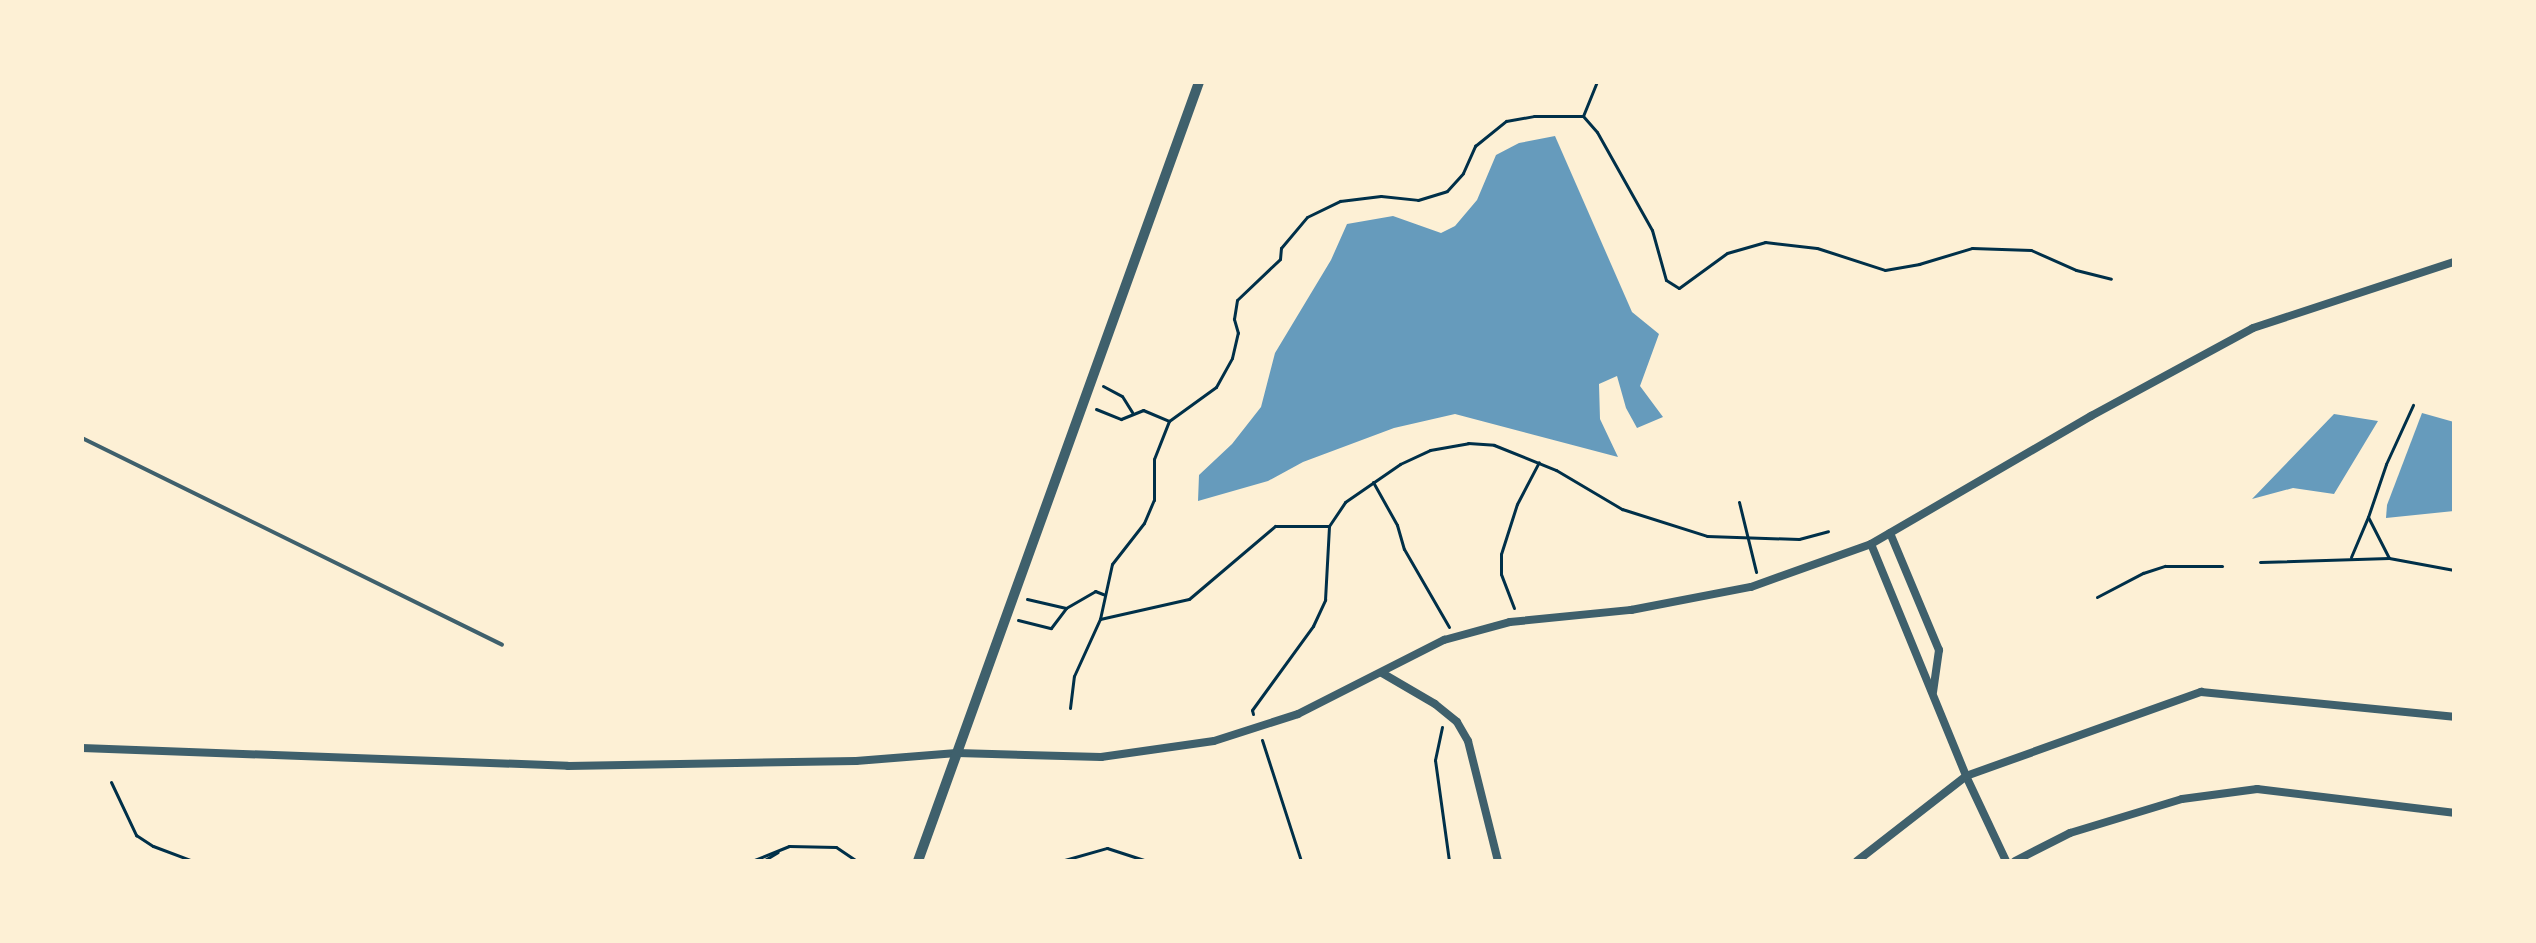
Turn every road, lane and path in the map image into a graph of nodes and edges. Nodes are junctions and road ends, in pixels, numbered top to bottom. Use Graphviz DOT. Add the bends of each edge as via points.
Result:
graph roads {
  1 [pos="1199,82"];
  2 [pos="1597,82"];
  3 [pos="1583,116"];
  4 [pos="2454,262"];
  5 [pos="2111,279"];
  6 [pos="1091,381"];
  7 [pos="1083,404"];
  8 [pos="2413,405"];
  9 [pos="1132,412"];
  10 [pos="1169,421"];
  11 [pos="82,438"];
  12 [pos="1539,462"];
  13 [pos="1373,482"];
  14 [pos="1739,502"];
  15 [pos="2368,517"];
  16 [pos="1329,526"];
  17 [pos="1828,531"];
  18 [pos="1890,533"];
  19 [pos="1750,536"];
  20 [pos="1871,544"];
  21 [pos="2389,558"];
  22 [pos="2350,559"];
  23 [pos="2260,562"];
  24 [pos="2222,566"];
  25 [pos="2454,570"];
  26 [pos="1759,584"];
  27 [pos="1103,594"];
  28 [pos="1014,595"];
  29 [pos="2097,597"];
  30 [pos="1066,608"];
  31 [pos="1006,617"];
  32 [pos="1100,619"];
  33 [pos="1521,621"];
  34 [pos="1454,637"];
  35 [pos="502,645"];
  36 [pos="1382,673"];
  37 [pos="1933,693"];
  38 [pos="1070,708"];
  39 [pos="1445,712"];
  40 [pos="2454,717"];
  41 [pos="1258,727"];
  42 [pos="82,748"];
  43 [pos="957,753"];
  44 [pos="1966,776"];
  45 [pos="111,782"];
  46 [pos="2454,813"];
  47 [pos="789,846"];
  48 [pos="193,861"];
  49 [pos="752,861"];
  50 [pos="763,861"];
  51 [pos="857,861"];
  52 [pos="918,861"];
  53 [pos="1061,861"];
  54 [pos="1147,861"];
  55 [pos="1301,861"];
  56 [pos="1449,861"];
  57 [pos="1498,861"];
  58 [pos="1857,861"];
  59 [pos="2006,861"];
  60 [pos="2015,861"];
  1 -- 6 [label="street"];
  2 -- 3 [label="path"];
  3 -- 5 [label="path" via="1652,230 1666,280 1679,288 1727,253 1765,242 1817,248 1885,270 1972,248 2031,250"];
  3 -- 10 [label="path" via="1506,121 1475,146 1463,173 1447,191 1418,200 1381,196 1340,201 1307,217 1281,248 1280,259 1237,300 1232,358 1216,387"];
  4 -- 18 [label="street" via="2253,328"];
  6 -- 7 [label="street"];
  6 -- 9 [label="path" via="1122,396"];
  7 -- 9 [label="path" via="1121,419"];
  7 -- 28 [label="street"];
  8 -- 15 [label="path"];
  9 -- 10 [label="path" via="1143,410"];
  10 -- 27 [label="path" via="1154,459 1154,500 1144,523 1112,564"];
  11 -- 35 [label="lane"];
  12 -- 13 [label="path" via="1494,445 1468,443 1430,450"];
  12 -- 19 [label="path" via="1622,509 1707,536"];
  12 -- 33 [label="path" via="1517,504 1501,554 1501,574"];
  13 -- 16 [label="path" via="1345,502"];
  13 -- 34 [label="path"];
  14 -- 19 [label="path"];
  15 -- 21 [label="path"];
  15 -- 22 [label="path"];
  16 -- 32 [label="path" via="1275,526 1189,599"];
  16 -- 41 [label="path" via="1325,600 1301,645 1252,710"];
  17 -- 19 [label="path" via="1799,539"];
  18 -- 20 [label="street"];
  18 -- 37 [label="street" via="1939,650"];
  19 -- 26 [label="path"];
  20 -- 26 [label="street"];
  20 -- 37 [label="street"];
  21 -- 22 [label="path"];
  21 -- 25 [label="path"];
  22 -- 23 [label="path"];
  24 -- 29 [label="path" via="2165,566"];
  26 -- 33 [label="street" via="1631,610"];
  27 -- 30 [label="path" via="1095,591"];
  27 -- 32 [label="path"];
  28 -- 30 [label="path"];
  28 -- 31 [label="street"];
  30 -- 31 [label="path" via="1051,628"];
  31 -- 43 [label="street"];
  32 -- 38 [label="path" via="1074,676"];
  33 -- 34 [label="street"];
  34 -- 36 [label="street"];
  36 -- 39 [label="street"];
  36 -- 41 [label="street" via="1298,714"];
  37 -- 44 [label="street"];
  39 -- 56 [label="path" via="1435,760"];
  39 -- 57 [label="street" via="1468,741"];
  40 -- 44 [label="street" via="2201,692"];
  41 -- 43 [label="street" via="1214,741 1101,757"];
  41 -- 55 [label="path"];
  42 -- 43 [label="street" via="568,766 856,761"];
  43 -- 52 [label="street"];
  44 -- 58 [label="street"];
  44 -- 59 [label="street"];
  45 -- 48 [label="path" via="136,835"];
  46 -- 60 [label="street" via="2257,789 2182,799 2070,833"];
  47 -- 49 [label="path"];
  47 -- 50 [label="path"];
  47 -- 51 [label="path" via="836,847"];
  53 -- 54 [label="path" via="1107,848"];
}
